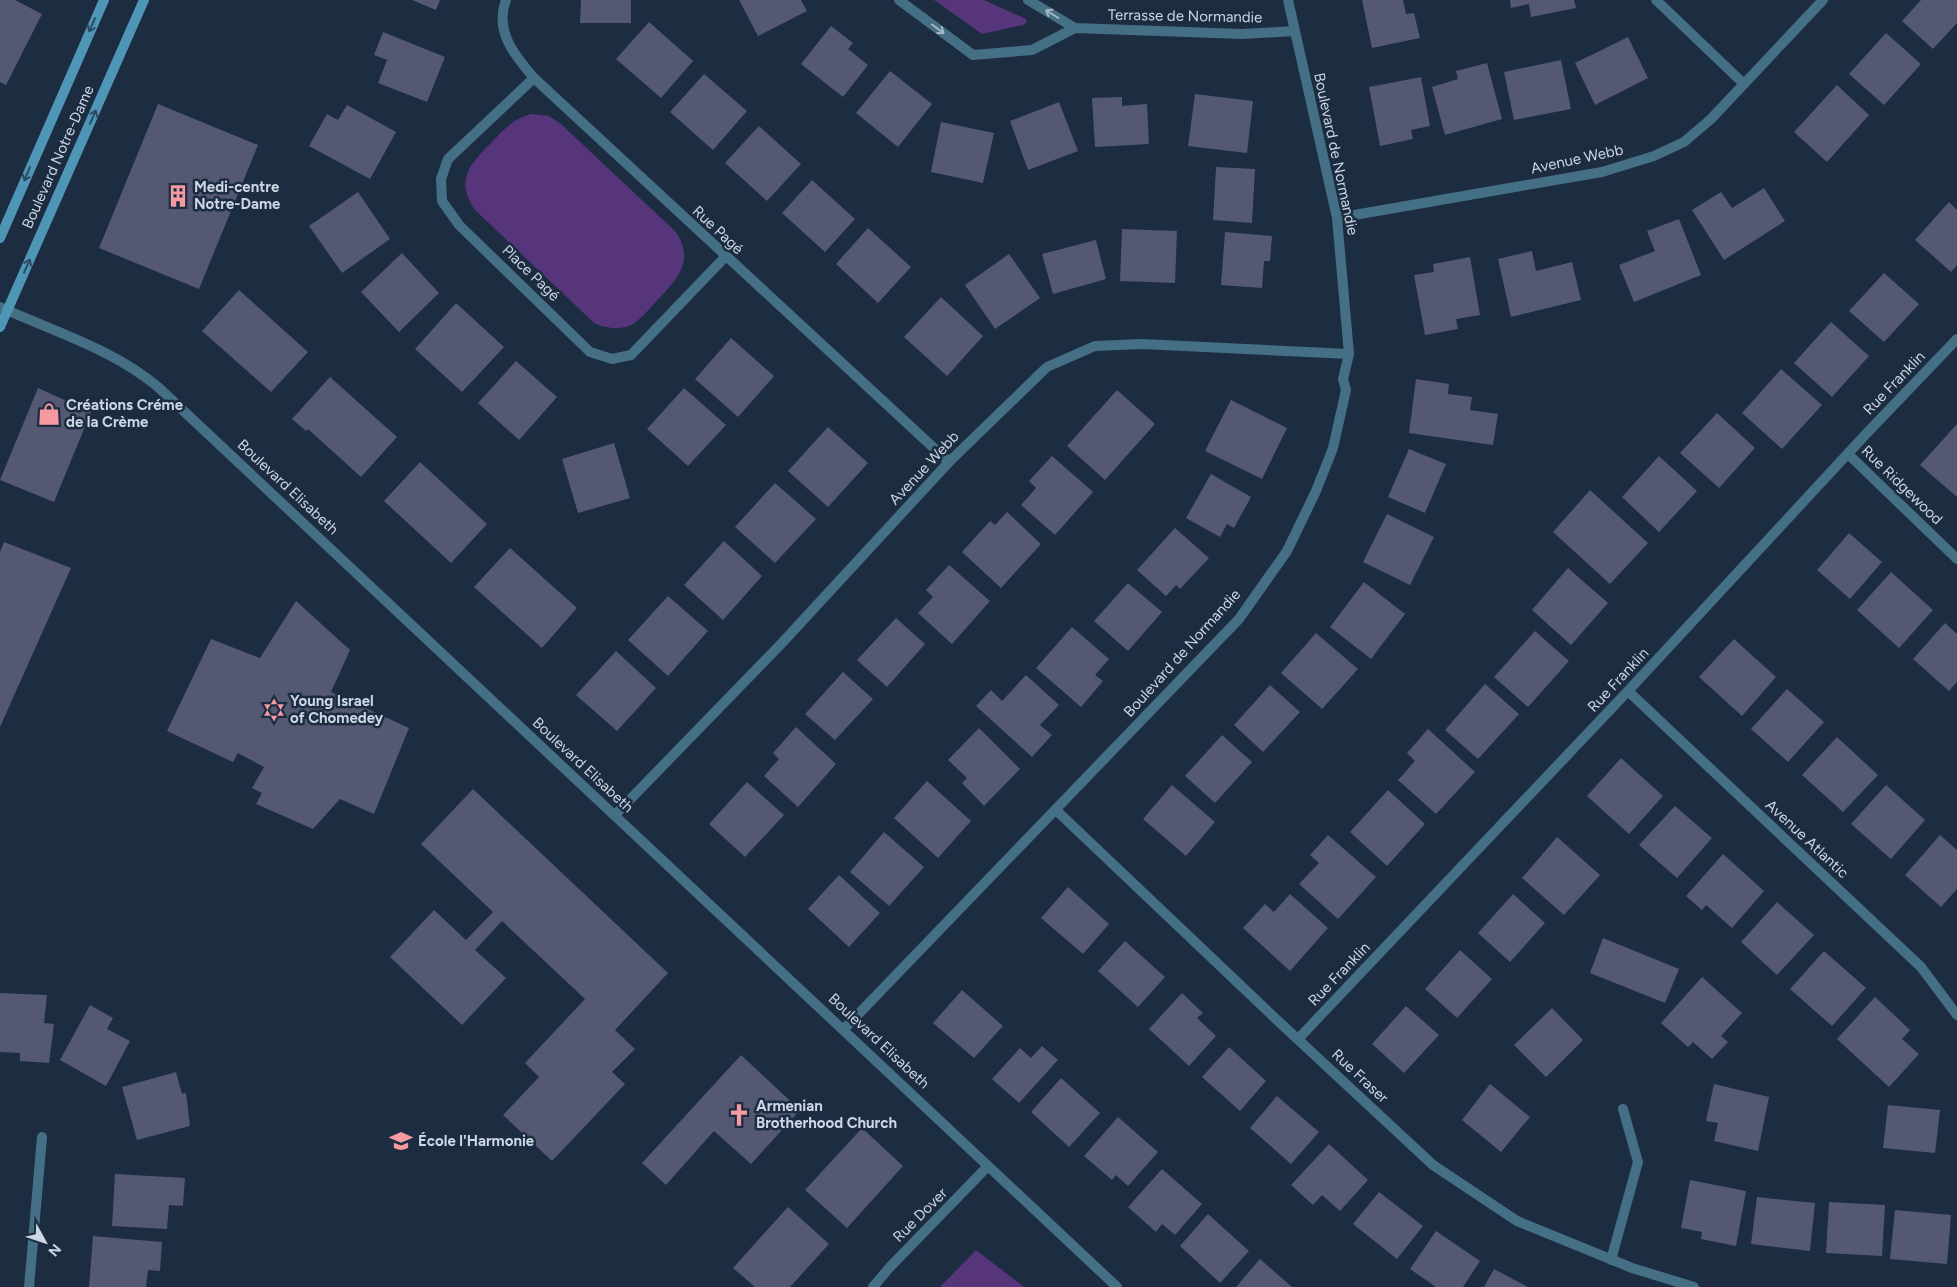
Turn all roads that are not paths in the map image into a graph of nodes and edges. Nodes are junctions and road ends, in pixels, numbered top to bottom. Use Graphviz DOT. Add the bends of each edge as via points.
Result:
graph roads {
  1 [pos="104,0"];
  2 [pos="144,0"];
  3 [pos="506,0"];
  4 [pos="899,0"];
  5 [pos="1028,0"];
  6 [pos="1288,0"];
  7 [pos="1656,0"];
  8 [pos="1823,0"];
  9 [pos="1075,28"];
  10 [pos="1294,31"];
  11 [pos="534,78"];
  12 [pos="1744,84"];
  13 [pos="1337,218"];
  14 [pos="0,238"];
  15 [pos="725,257"];
  16 [pos="4,309"];
  17 [pos="0,327"];
  18 [pos="1957,339"];
  19 [pos="1349,354"];
  20 [pos="1848,454"];
  21 [pos="949,462"];
  22 [pos="1957,559"];
  23 [pos="1628,691"];
  24 [pos="1056,810"];
  25 [pos="615,815"];
  26 [pos="1957,1015"];
  27 [pos="844,1029"];
  28 [pos="1299,1038"];
  29 [pos="1623,1109"];
  30 [pos="42,1137"];
  31 [pos="988,1166"];
  32 [pos="1611,1260"];
  33 [pos="30,1287"];
  34 [pos="873,1287"];
  35 [pos="1117,1287"];
  36 [pos="1694,1287"];
  1 -- 14 [label="street, Boulevard Notre-Dame, one-way"];
  16 -- 2 [label="street, Boulevard Notre-Dame, one-way"];
  3 -- 11 [label="street, Rue Pagé" via="504,32 510,49"];
  4 -- 9 [label="street, Terrasse de Normandie, one-way" via="972,55 1032,50"];
  9 -- 5 [label="street, Terrasse de Normandie, one-way"];
  6 -- 10 [label="street, Boulevard de Normandie"];
  7 -- 12 [label="street"];
  8 -- 12 [label="street, Avenue Webb"];
  9 -- 10 [label="street, Terrasse de Normandie" via="1242,34"];
  10 -- 13 [label="street, Boulevard de Normandie"];
  11 -- 15 [label="street, Rue Pagé"];
  11 -- 15 [label="street, Place Pagé" via="448,159 441,180 442,201 459,225 590,352 612,359 631,355"];
  12 -- 13 [label="street, Avenue Webb" via="1684,142 1654,156 1602,172"];
  13 -- 19 [label="street, Boulevard de Normandie"];
  15 -- 21 [label="street, Rue Pagé"];
  16 -- 17 [label="street, Boulevard Notre-Dame"];
  16 -- 25 [label="street, Boulevard Elisabeth" via="108,355 149,379"];
  18 -- 20 [label="street, Rue Franklin"];
  19 -- 21 [label="street, Avenue Webb" via="1142,344 1095,346 1047,367"];
  19 -- 24 [label="street, Boulevard de Normandie" via="1343,379 1346,390 1333,448 1287,552 1239,618"];
  20 -- 22 [label="street, Rue Ridgewood"];
  20 -- 23 [label="street, Rue Franklin"];
  21 -- 25 [label="street, Avenue Webb" via="781,644"];
  23 -- 26 [label="street, Avenue Atlantic" via="1921,966"];
  23 -- 28 [label="street, Rue Franklin"];
  24 -- 27 [label="street, Boulevard de Normandie"];
  24 -- 28 [label="street, Rue Fraser"];
  25 -- 27 [label="street, Boulevard Elisabeth"];
  27 -- 31 [label="street, Boulevard Elisabeth"];
  28 -- 32 [label="street, Rue Fraser" via="1434,1165 1517,1221"];
  29 -- 32 [label="street" via="1638,1162"];
  30 -- 33 [label="street"];
  31 -- 34 [label="street, Rue Dover"];
  31 -- 35 [label="street, Boulevard Elisabeth"];
  32 -- 36 [label="street, Rue Fraser"];
}
